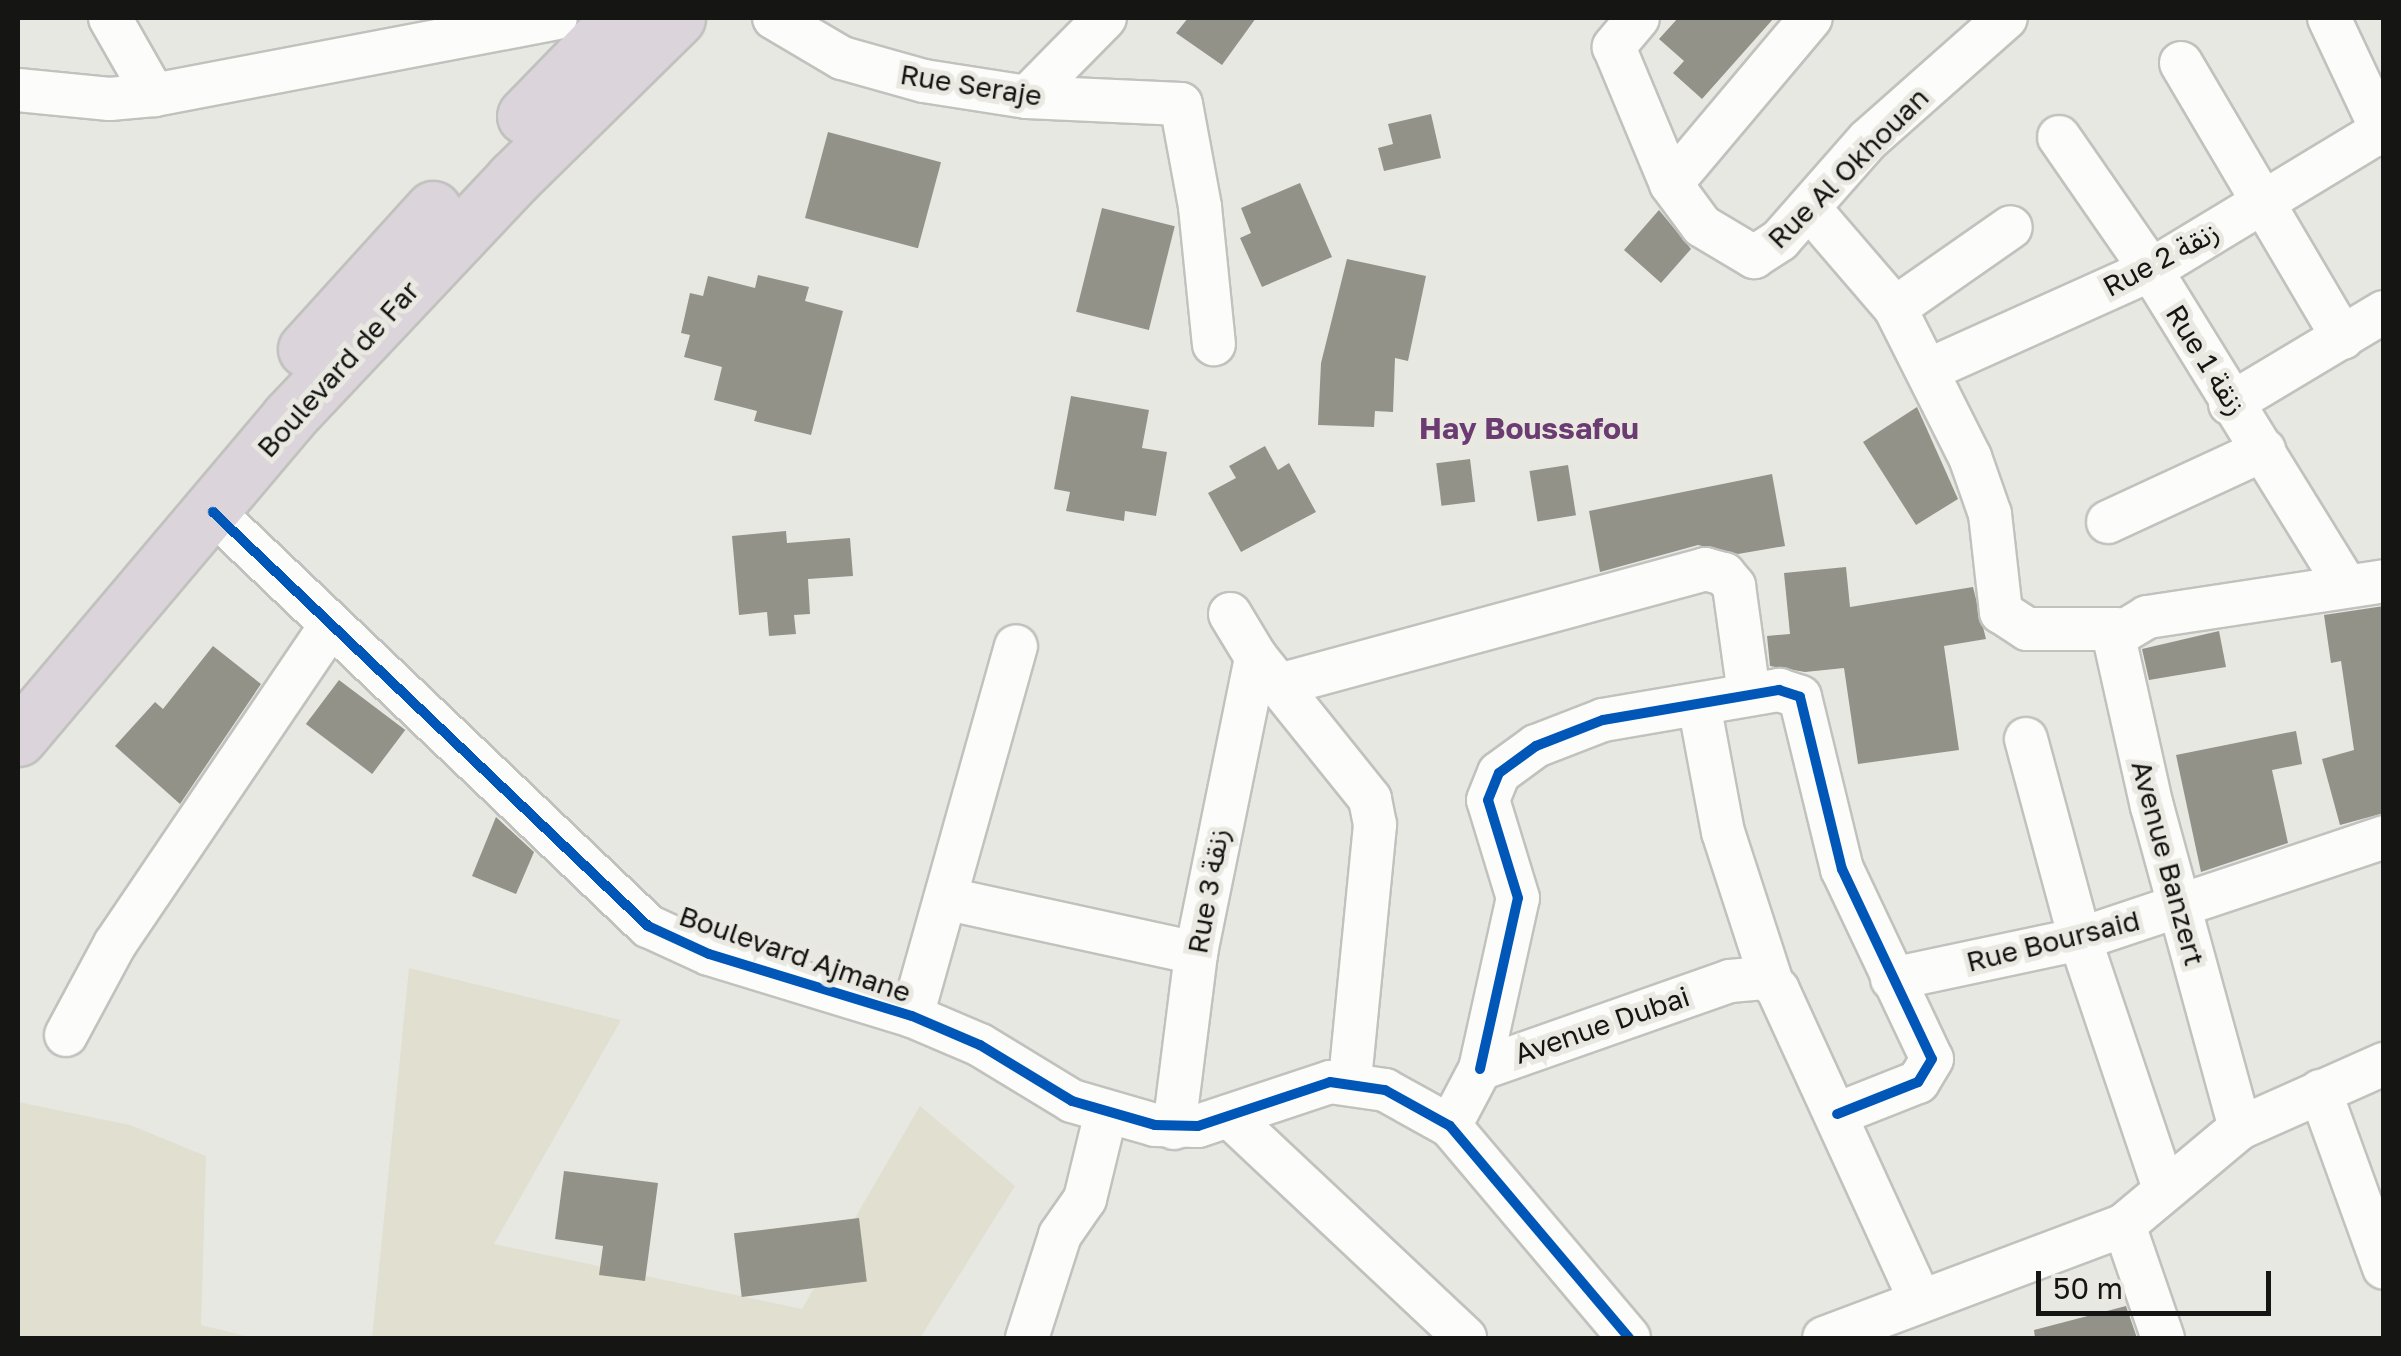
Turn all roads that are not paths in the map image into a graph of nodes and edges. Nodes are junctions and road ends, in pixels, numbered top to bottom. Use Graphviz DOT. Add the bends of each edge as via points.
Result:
graph roads {
  1 [pos="110,18"];
  2 [pos="556,18"];
  3 [pos="620,18"];
  4 [pos="678,18"];
  5 [pos="774,18"];
  6 [pos="1105,18"];
  7 [pos="1811,18"];
  8 [pos="2006,18"];
  9 [pos="2329,18"];
  10 [pos="1626,32"];
  11 [pos="383,34"];
  12 [pos="2181,63"];
  13 [pos="2384,76"];
  14 [pos="18,90"];
  15 [pos="154,95"];
  16 [pos="1028,97"];
  17 [pos="2383,126"];
  18 [pos="2059,137"];
  19 [pos="1671,184"];
  20 [pos="2267,200"];
  21 [pos="1809,208"];
  22 [pos="2011,227"];
  23 [pos="2151,270"];
  24 [pos="1895,308"];
  25 [pos="2384,312"];
  26 [pos="2343,338"];
  27 [pos="1214,344"];
  28 [pos="1928,370"];
  29 [pos="2230,404"];
  30 [pos="2264,450"];
  31 [pos="212,512"];
  32 [pos="2108,522"];
  33 [pos="2365,584"];
  34 [pos="1230,614"];
  35 [pos="2132,623"];
  36 [pos="329,628"];
  37 [pos="1016,646"];
  38 [pos="1268,671"];
  39 [pos="18,686"];
  40 [pos="1749,694"];
  41 [pos="1699,704"];
  42 [pos="18,738"];
  43 [pos="2026,739"];
  44 [pos="2384,838"];
  45 [pos="948,899"];
  46 [pos="2178,908"];
  47 [pos="2080,939"];
  48 [pos="1196,953"];
  49 [pos="1892,979"];
  50 [pos="1750,980"];
  51 [pos="912,1016"];
  52 [pos="66,1035"];
  53 [pos="2384,1064"];
  54 [pos="1480,1068"];
  55 [pos="1350,1082"];
  56 [pos="2320,1092"];
  57 [pos="1106,1113"];
  58 [pos="1837,1114"];
  59 [pos="1229,1116"];
  60 [pos="1450,1126"];
  61 [pos="1174,1128"];
  62 [pos="2240,1128"];
  63 [pos="2163,1186"];
  64 [pos="2124,1225"];
  65 [pos="2384,1268"];
  66 [pos="1919,1298"];
  67 [pos="1027,1338"];
  68 [pos="1466,1338"];
  69 [pos="1629,1338"];
  70 [pos="1824,1338"];
  71 [pos="2163,1338"];
  1 -- 15 [label="street"];
  2 -- 11 [label="street"];
  3 -- 39 [label="highway, Boulevard de Far" via="364,281"];
  4 -- 31 [label="highway, Boulevard de Far" via="513,178 290,417"];
  5 -- 16 [label="street, Rue Seraje" via="872,68"];
  6 -- 16 [label="street"];
  7 -- 19 [label="street"];
  8 -- 21 [label="street, Rue Al Okhouan" via="1868,140"];
  9 -- 17 [label="street"];
  10 -- 19 [label="street"];
  11 -- 15 [label="street"];
  12 -- 20 [label="street"];
  13 -- 17 [label="street"];
  14 -- 15 [label="street" via="110,99"];
  16 -- 27 [label="street, Rue Seraje" via="1181,104"];
  17 -- 20 [label="street, Rue 2 زنقة"];
  18 -- 23 [label="street, Rue 1 زنقة"];
  19 -- 21 [label="street, Rue Al Okhouan" via="1702,226 1728,246 1759,255"];
  20 -- 23 [label="street, Rue 2 زنقة"];
  20 -- 26 [label="street"];
  21 -- 24 [label="street"];
  22 -- 24 [label="street"];
  23 -- 28 [label="street, Rue 2 زنقة"];
  23 -- 29 [label="street, Rue 1 زنقة"];
  24 -- 28 [label="street"];
  25 -- 26 [label="street"];
  26 -- 29 [label="street"];
  28 -- 35 [label="street" via="1984,492 2001,612 2027,630"];
  29 -- 30 [label="street, Rue 1 زنقة"];
  30 -- 32 [label="street"];
  30 -- 33 [label="street, Rue 1 زنقة"];
  31 -- 36 [label="street, Boulevard Ajmane"];
  31 -- 42 [label="highway, Boulevard de Far"];
  33 -- 35 [label="street"];
  34 -- 38 [label="street"];
  35 -- 46 [label="street, Avenue Banzert" via="2114,658"];
  36 -- 51 [label="street, Boulevard Ajmane" via="648,926 708,954"];
  36 -- 52 [label="street" via="114,944"];
  37 -- 45 [label="street"];
  38 -- 40 [label="street" via="1705,569 1724,574 1734,586"];
  38 -- 48 [label="street, Rue 3 زنقة"];
  38 -- 55 [label="street" via="1362,782 1373,811"];
  40 -- 41 [label="street"];
  40 -- 49 [label="street" via="1779,690 1800,697 1842,869"];
  41 -- 50 [label="street"];
  41 -- 54 [label="street" via="1572,731 1509,764 1491,783 1488,800 1518,898"];
  43 -- 47 [label="street"];
  44 -- 46 [label="street, Rue Boursaid"];
  45 -- 48 [label="street"];
  45 -- 51 [label="street"];
  46 -- 47 [label="street, Rue Boursaid"];
  46 -- 62 [label="street, Avenue Banzert"];
  47 -- 49 [label="street, Rue Boursaid"];
  47 -- 63 [label="street"];
  48 -- 61 [label="street, Rue 3 زنقة"];
  49 -- 58 [label="street" via="1932,1070 1918,1082"];
  50 -- 54 [label="street, Avenue Dubai"];
  50 -- 58 [label="street"];
  51 -- 57 [label="street, Boulevard Ajmane"];
  53 -- 56 [label="street"];
  54 -- 60 [label="street, Avenue Dubai"];
  55 -- 59 [label="street, Boulevard Ajmane" via="1316,1085"];
  55 -- 60 [label="street, Boulevard Ajmane" via="1384,1090"];
  56 -- 62 [label="street"];
  56 -- 65 [label="street"];
  57 -- 61 [label="street, Boulevard Ajmane"];
  57 -- 67 [label="street" via="1085,1199 1060,1234"];
  58 -- 66 [label="street"];
  59 -- 61 [label="street, Boulevard Ajmane"];
  59 -- 68 [label="street"];
  60 -- 69 [label="street, Boulevard Ajmane"];
  62 -- 63 [label="street"];
  63 -- 64 [label="street"];
  64 -- 66 [label="street"];
  64 -- 71 [label="street"];
  66 -- 70 [label="street"];
}
